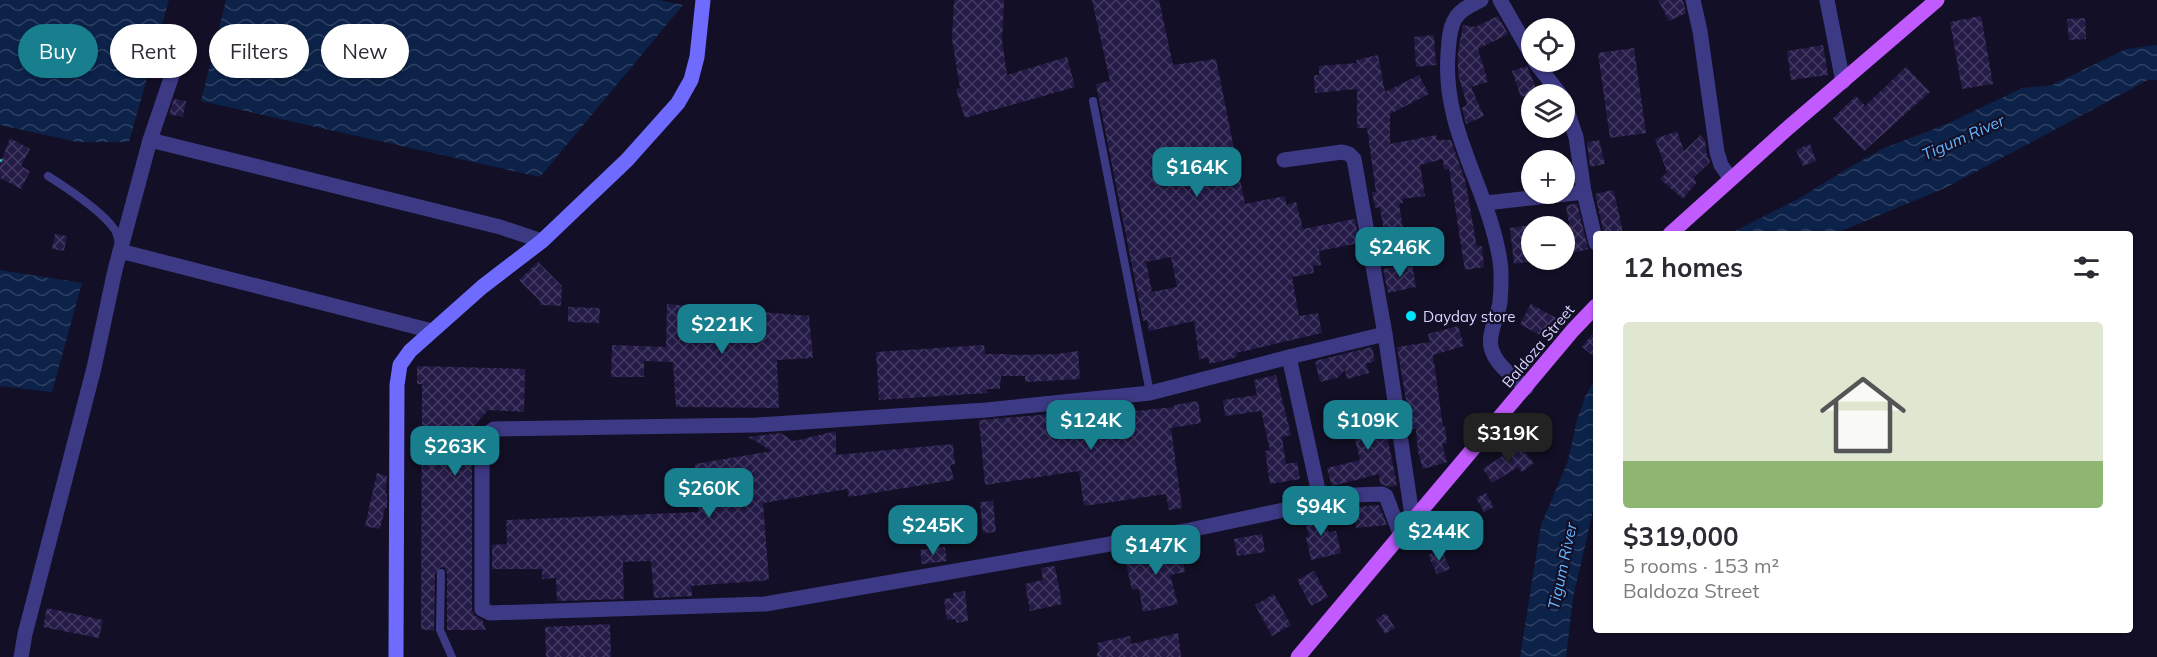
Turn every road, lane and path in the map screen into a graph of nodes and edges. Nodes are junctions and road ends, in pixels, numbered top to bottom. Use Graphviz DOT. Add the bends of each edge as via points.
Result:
graph roads {
  1 [pos="703,0"];
  2 [pos="1480,0"];
  3 [pos="1500,0"];
  4 [pos="1693,0"];
  5 [pos="1827,0"];
  6 [pos="1937,0"];
  7 [pos="1521,37"];
  8 [pos="1543,72"];
  9 [pos="171,78"];
  10 [pos="1843,82"];
  11 [pos="1552,84"];
  12 [pos="1093,101"];
  13 [pos="1575,134"];
  14 [pos="150,140"];
  15 [pos="1284,160"];
  16 [pos="48,176"];
  17 [pos="1731,179"];
  18 [pos="1584,192"];
  19 [pos="1486,203"];
  20 [pos="1593,231"];
  21 [pos="1673,231"];
  22 [pos="542,240"];
  23 [pos="120,251"];
  24 [pos="1593,309"];
  25 [pos="432,331"];
  26 [pos="1385,334"];
  27 [pos="1289,357"];
  28 [pos="1526,388"];
  29 [pos="1150,393"];
  30 [pos="1354,495"];
  31 [pos="1413,522"];
  32 [pos="1401,536"];
  33 [pos="441,573"];
  34 [pos="21,657"];
  35 [pos="396,657"];
  36 [pos="452,657"];
  37 [pos="1298,657"];
  1 -- 22 [label="street" via="698,57 678,103 627,160"];
  2 -- 19 [label="street" via="1456,17 1447,69 1452,113"];
  3 -- 7 [label="street"];
  4 -- 17 [label="street" via="1716,152"];
  5 -- 10 [label="street"];
  6 -- 10 [label="main road"];
  8 -- 11 [label="street"];
  9 -- 14 [label="street"];
  10 -- 17 [label="main road"];
  12 -- 29 [label="lane"];
  13 -- 18 [label="street"];
  14 -- 22 [label="street"];
  14 -- 23 [label="street"];
  15 -- 26 [label="street" via="1342,152 1354,159"];
  16 -- 23 [label="lane" via="69,189 117,232"];
  17 -- 21 [label="main road"];
  18 -- 19 [label="street"];
  18 -- 20 [label="street"];
  19 -- 28 [label="street" via="1501,271 1500,303 1490,346 1496,361"];
  22 -- 25 [label="street"];
  23 -- 25 [label="street"];
  23 -- 34 [label="street"];
  24 -- 28 [label="main road, Baldoza Street"];
  25 -- 35 [label="street" via="400,365 397,385"];
  26 -- 27 [label="street"];
  26 -- 31 [label="street"];
  27 -- 29 [label="street"];
  27 -- 29 [label="street" via="1320,494 1312,504 1185,531 765,604 490,613 482,609 482,437 494,429 757,425 986,410"];
  28 -- 31 [label="main road, Baldoza Street"];
  30 -- 32 [label="street" via="1386,496"];
  31 -- 32 [label="main road, Baldoza Street"];
  32 -- 37 [label="main road, Baldoza Street"];
  33 -- 36 [label="lane" via="440,630"];
}
